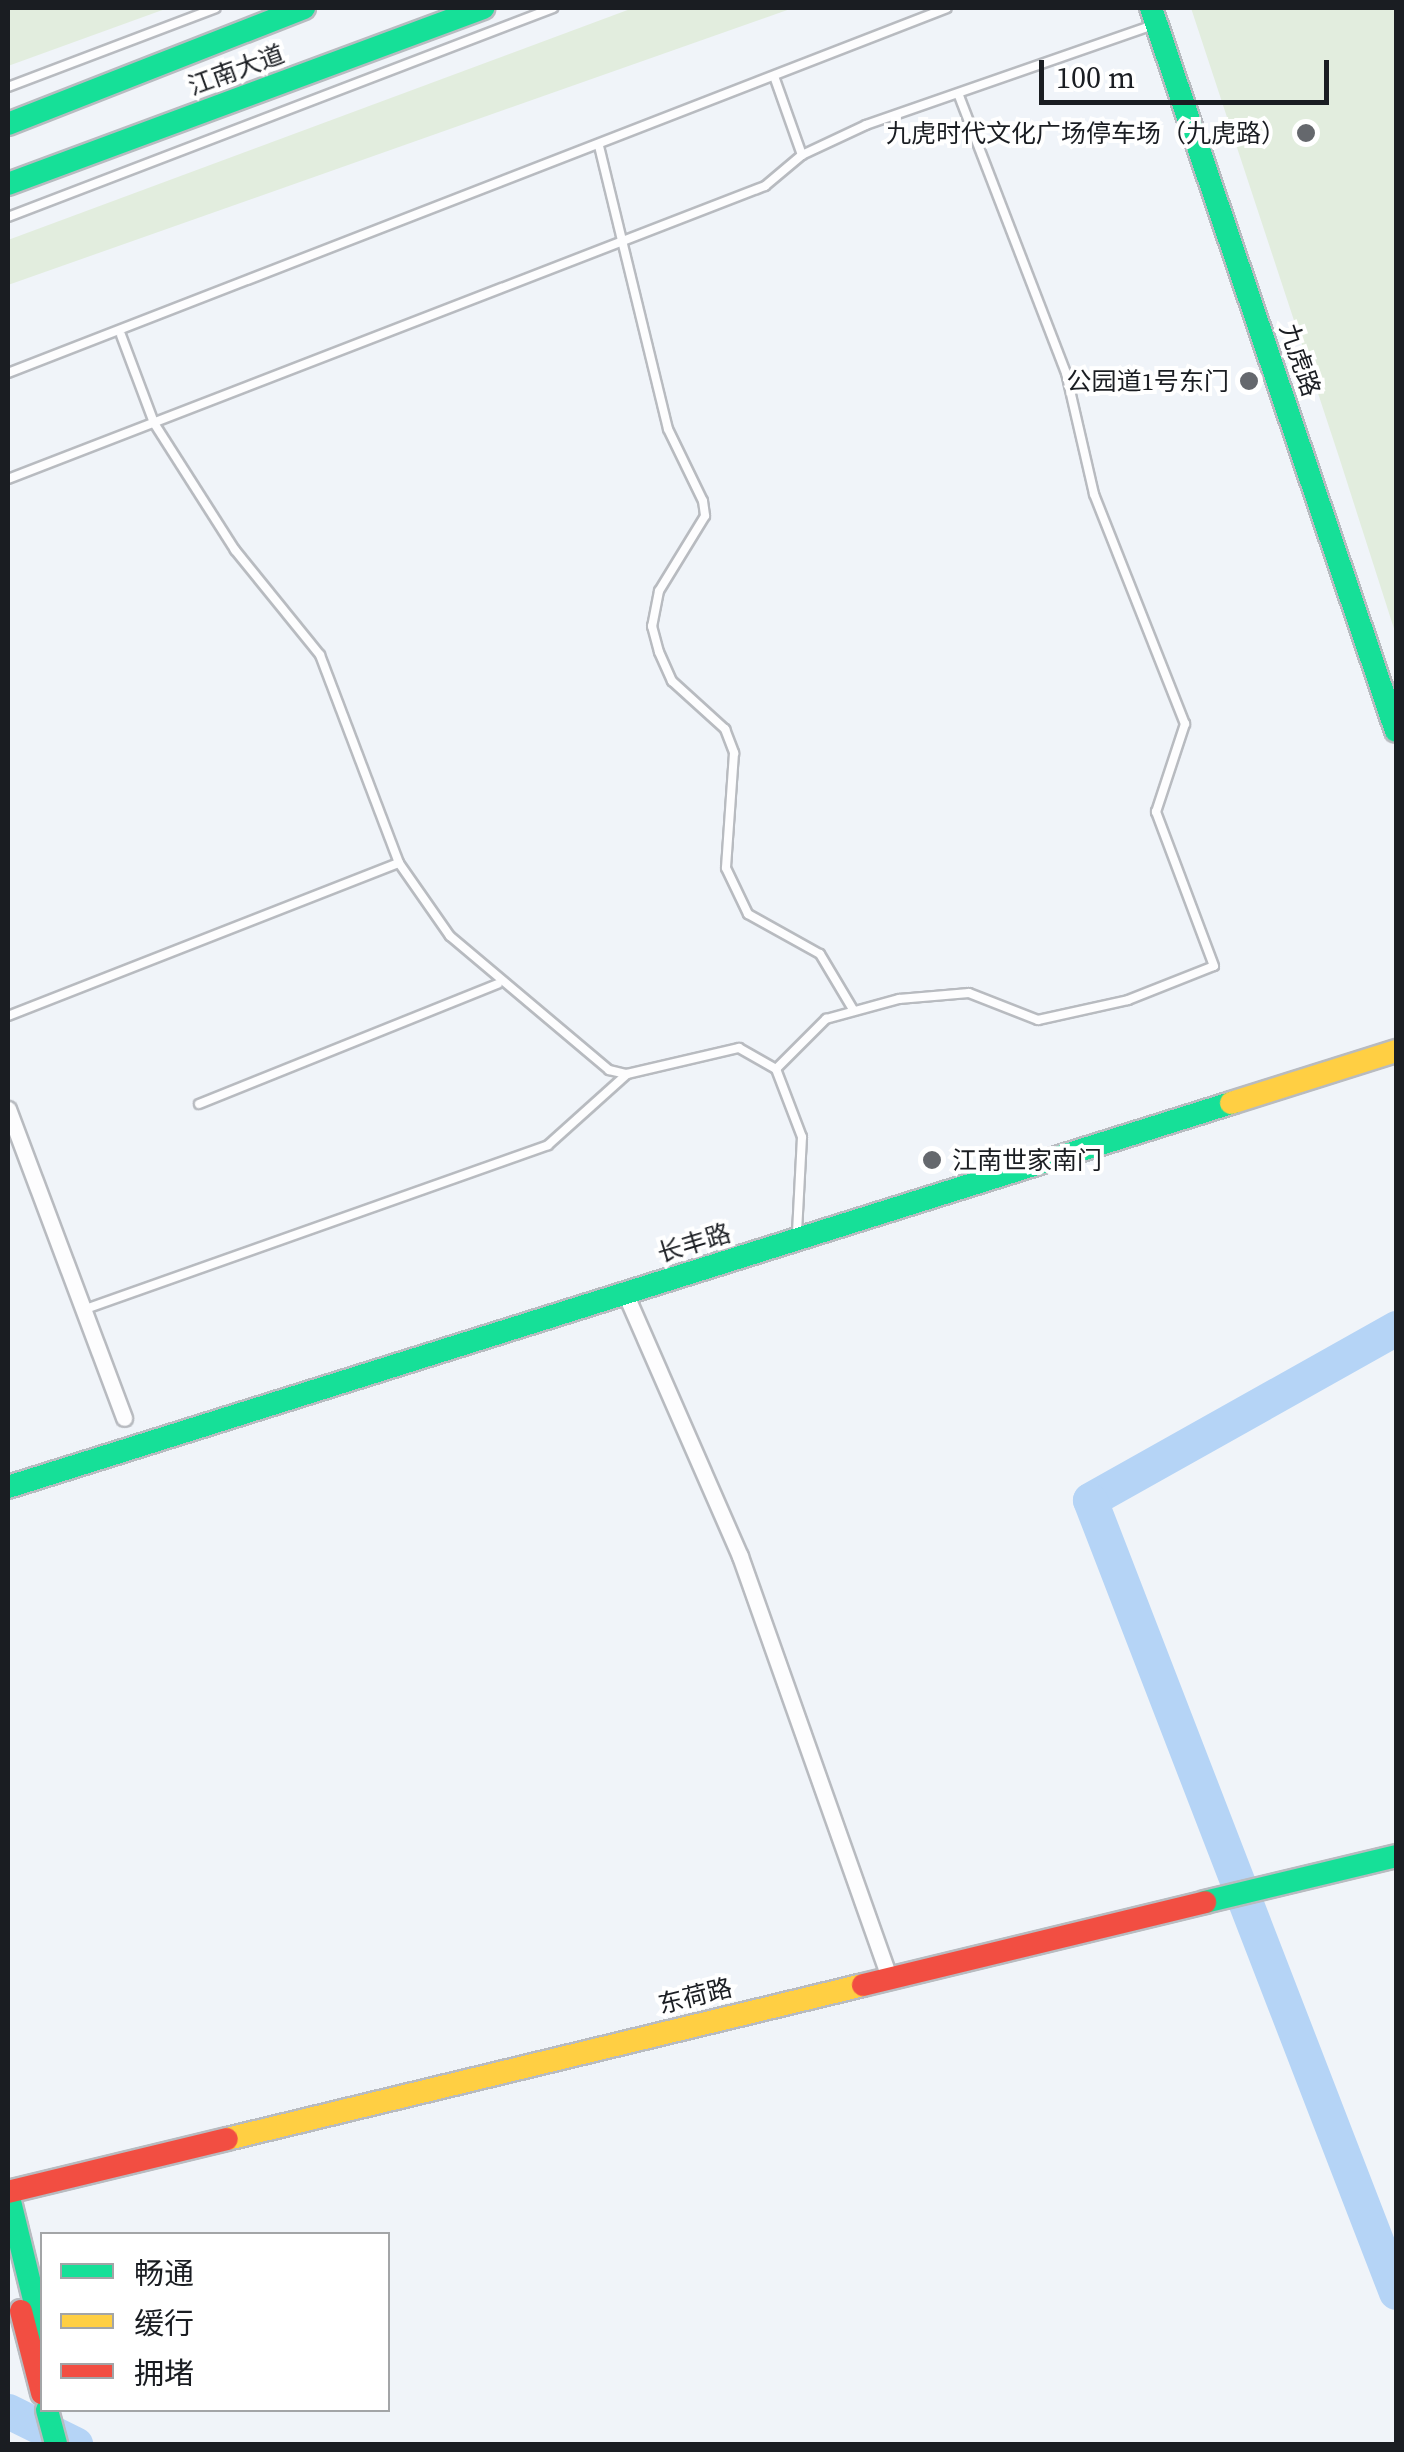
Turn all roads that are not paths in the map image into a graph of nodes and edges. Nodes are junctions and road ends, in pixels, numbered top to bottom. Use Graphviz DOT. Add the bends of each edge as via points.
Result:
graph roads {
  1 [pos="216,8"];
  2 [pos="304,8"];
  3 [pos="483,8"];
  4 [pos="552,8"];
  5 [pos="947,8"];
  6 [pos="453,13"];
  7 [pos="1154,16"];
  8 [pos="774,76"];
  9 [pos="8,87"];
  10 [pos="959,95"];
  11 [pos="8,124"];
  12 [pos="599,146"];
  13 [pos="802,154"];
  14 [pos="8,184"];
  15 [pos="8,218"];
  16 [pos="622,243"];
  17 [pos="120,335"];
  18 [pos="8,373"];
  19 [pos="154,422"];
  20 [pos="8,480"];
  21 [pos="1396,731"];
  22 [pos="399,862"];
  23 [pos="498,984"];
  24 [pos="854,1011"];
  25 [pos="8,1016"];
  26 [pos="1396,1050"];
  27 [pos="776,1069"];
  28 [pos="627,1074"];
  29 [pos="199,1104"];
  30 [pos="8,1109"];
  31 [pos="796,1240"];
  32 [pos="625,1293"];
  33 [pos="83,1310"];
  34 [pos="124,1418"];
  35 [pos="8,1488"];
  36 [pos="1396,1856"];
  37 [pos="888,1976"];
  38 [pos="8,2193"];
  39 [pos="8,2262"];
  40 [pos="40,2325"];
  41 [pos="40,2386"];
  42 [pos="48,2412"];
  43 [pos="63,2412"];
  44 [pos="56,2444"];
  45 [pos="72,2444"];
  1 -- 9 [label="lane"];
  2 -- 11 [label="main road, 江南大道"];
  3 -- 6 [label="main road, 江南大道"];
  4 -- 15 [label="lane"];
  5 -- 8 [label="lane"];
  6 -- 14 [label="main road, 江南大道"];
  7 -- 10 [label="lane"];
  7 -- 21 [label="main road, 九虎路"];
  8 -- 12 [label="lane"];
  8 -- 13 [label="lane"];
  10 -- 13 [label="lane"];
  10 -- 24 [label="lane" via="1066,373 1094,494 1186,724 1156,812 1214,966 1128,1000 1038,1020 943,990"];
  12 -- 16 [label="lane"];
  12 -- 17 [label="lane"];
  13 -- 16 [label="lane" via="765,186"];
  16 -- 19 [label="lane"];
  16 -- 24 [label="lane" via="668,429 705,516 659,591 652,626 659,652 672,681 725,729 734,753 726,868 748,914 820,954"];
  17 -- 18 [label="lane"];
  17 -- 19 [label="lane"];
  19 -- 20 [label="lane"];
  19 -- 22 [label="lane" via="235,550 320,655"];
  22 -- 23 [label="lane"];
  22 -- 25 [label="lane"];
  23 -- 28 [label="lane"];
  23 -- 29 [label="lane"];
  24 -- 27 [label="lane" via="806,1033"];
  26 -- 31 [label="main road, 长丰路"];
  27 -- 28 [label="lane" via="740,1048"];
  27 -- 31 [label="lane" via="802,1137"];
  28 -- 33 [label="lane" via="548,1145"];
  30 -- 33 [label="street"];
  31 -- 32 [label="main road, 长丰路"];
  32 -- 35 [label="main road, 长丰路"];
  32 -- 37 [label="street" via="740,1556"];
  33 -- 34 [label="street"];
  36 -- 37 [label="main road, 东荷路"];
  37 -- 38 [label="main road, 东荷路"];
  38 -- 40 [label="main road"];
  39 -- 41 [label="main road"];
  42 -- 44 [label="main road"];
  43 -- 45 [label="main road"];
}
